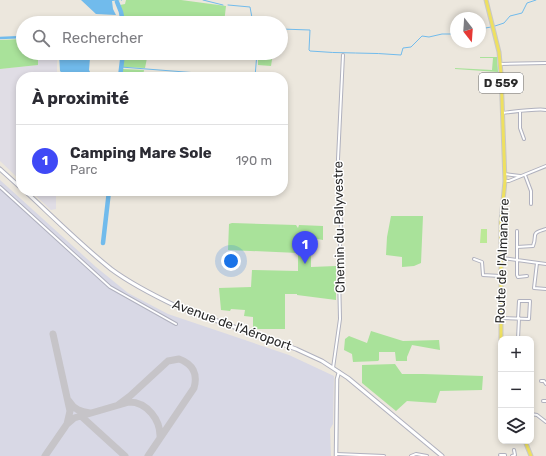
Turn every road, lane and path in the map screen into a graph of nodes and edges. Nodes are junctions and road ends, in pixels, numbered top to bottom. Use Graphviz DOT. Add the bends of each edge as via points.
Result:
graph roads {
  1 [pos="486,0"];
  2 [pos="343,55"];
  3 [pos="546,63"];
  4 [pos="500,64"];
  5 [pos="546,110"];
  6 [pos="520,112"];
  7 [pos="502,113"];
  8 [pos="524,139"];
  9 [pos="546,166"];
  10 [pos="0,169"];
  11 [pos="505,174"];
  12 [pos="525,174"];
  13 [pos="521,176"];
  14 [pos="505,182"];
  15 [pos="16,183"];
  16 [pos="0,187"];
  17 [pos="30,196"];
  18 [pos="532,204"];
  19 [pos="546,229"];
  20 [pos="517,231"];
  21 [pos="517,247"];
  22 [pos="500,258"];
  23 [pos="474,259"];
  24 [pos="517,260"];
  25 [pos="537,263"];
  26 [pos="546,264"];
  27 [pos="500,276"];
  28 [pos="526,276"];
  29 [pos="546,289"];
  30 [pos="501,318"];
  31 [pos="519,318"];
  32 [pos="176,324"];
  33 [pos="501,336"];
  34 [pos="518,336"];
  35 [pos="333,368"];
  36 [pos="339,372"];
  37 [pos="542,381"];
  38 [pos="546,384"];
  39 [pos="534,414"];
  40 [pos="546,422"];
  41 [pos="526,444"];
  42 [pos="514,450"];
  43 [pos="336,455"];
  44 [pos="500,455"];
  45 [pos="384,456"];
  46 [pos="411,456"];
  47 [pos="427,456"];
  48 [pos="442,456"];
  49 [pos="505,456"];
  50 [pos="512,456"];
  51 [pos="531,456"];
  1 -- 4 [label="main road, D 559"];
  2 -- 35 [label="street, Chemin du Palyvestre" via="338,159 341,222 340,319"];
  3 -- 4 [label="street"];
  4 -- 7 [label="main road, D 559"];
  5 -- 6 [label="street"];
  6 -- 7 [label="street"];
  6 -- 8 [label="street" via="520,128"];
  7 -- 11 [label="main road, D 559"];
  9 -- 12 [label="street"];
  10 -- 15 [label="main road"];
  11 -- 13 [label="street"];
  11 -- 14 [label="main road, Route de l'Almanarre / D 559"];
  12 -- 13 [label="street"];
  12 -- 18 [label="street" via="532,191"];
  13 -- 14 [label="street"];
  14 -- 22 [label="main road, Route de l'Almanarre / D 559"];
  16 -- 32 [label="street" via="110,287"];
  17 -- 35 [label="main road, Avenue de l'Aéroport" via="102,261 124,278 162,300 296,349"];
  19 -- 21 [label="street" via="535,233 533,246"];
  20 -- 21 [label="street"];
  21 -- 24 [label="street"];
  22 -- 24 [label="street"];
  22 -- 27 [label="main road, Route de l'Almanarre / D 559"];
  23 -- 27 [label="street" via="482,262 483,274"];
  24 -- 25 [label="street"];
  24 -- 28 [label="street" via="518,277"];
  25 -- 26 [label="street"];
  25 -- 29 [label="street" via="534,288"];
  27 -- 30 [label="main road, Route de l'Almanarre / D 559"];
  30 -- 31 [label="street"];
  30 -- 33 [label="main road, Route de l'Almanarre / D 559"];
  31 -- 31 [label="street" via="529,318 530,301 519,301"];
  31 -- 34 [label="street"];
  35 -- 36 [label="main road, Avenue de l'Aéroport"];
  36 -- 43 [label="street"];
  36 -- 48 [label="main road, Avenue de l'Aéroport"];
  37 -- 38 [label="street"];
  39 -- 40 [label="street"];
  41 -- 51 [label="main road"];
  42 -- 50 [label="street" via="515,455"];
  43 -- 45 [label="street"];
  44 -- 49 [label="street"];
  46 -- 47 [label="street"];
}
